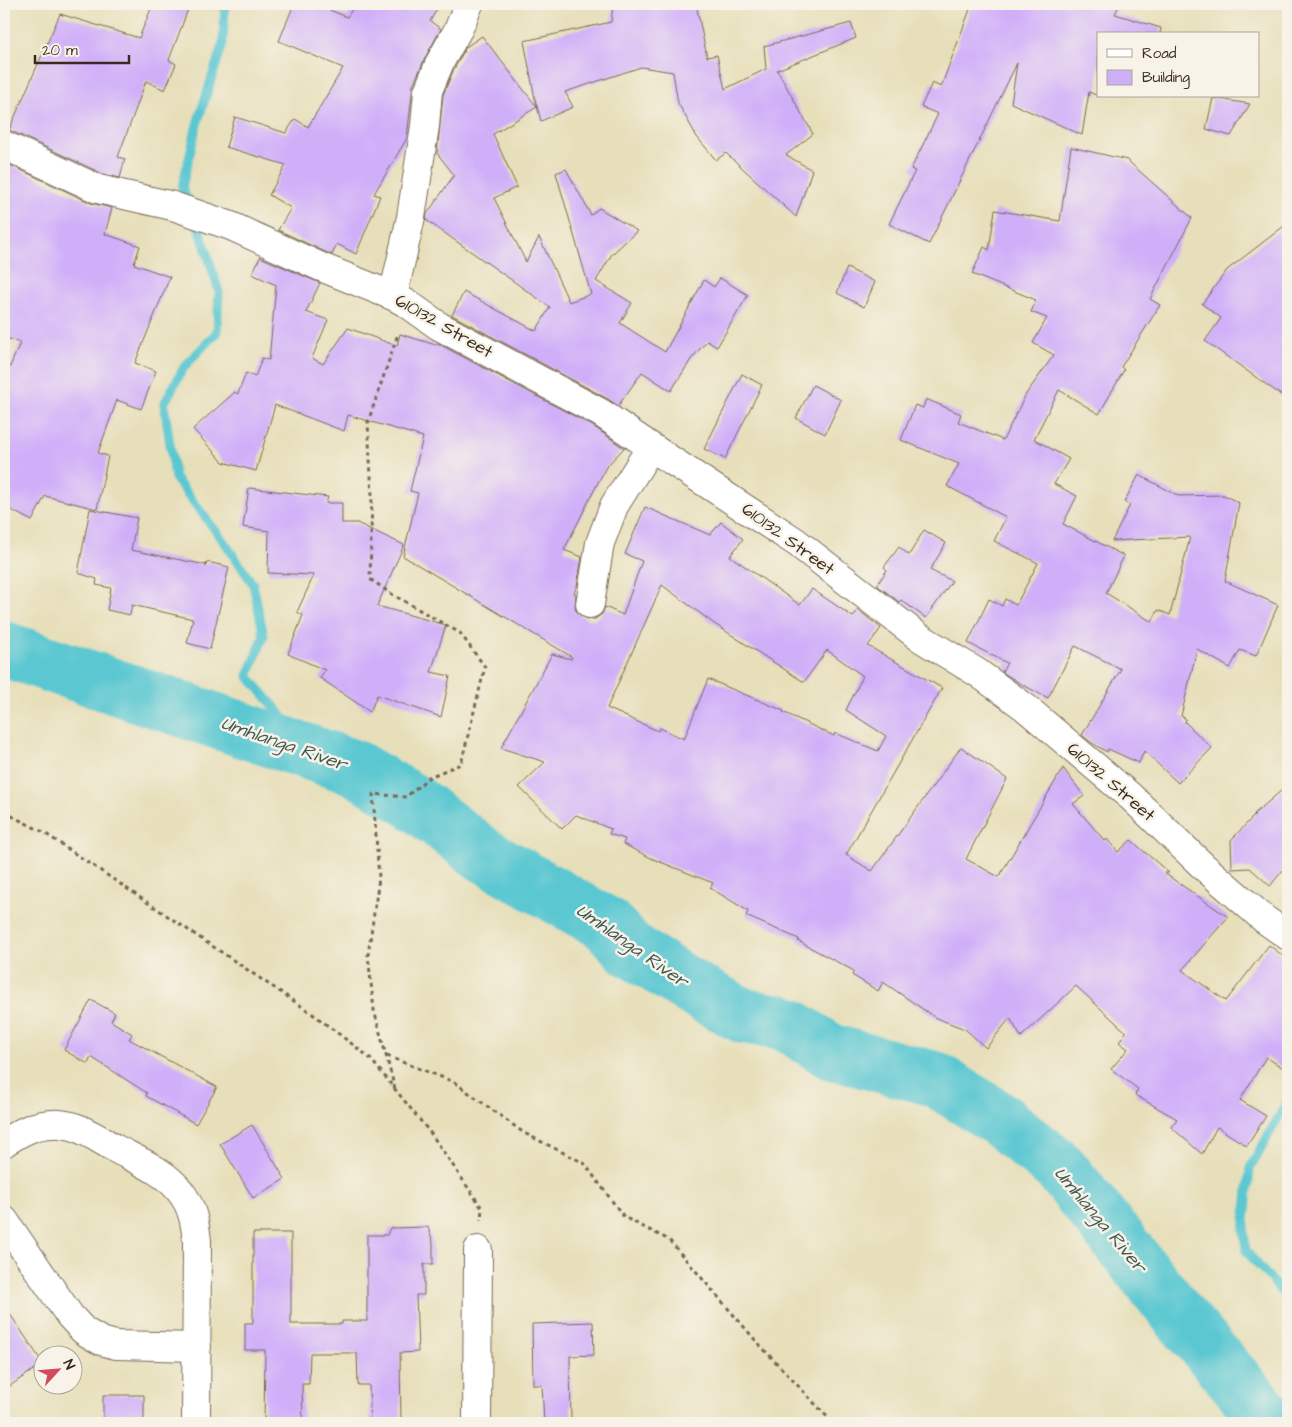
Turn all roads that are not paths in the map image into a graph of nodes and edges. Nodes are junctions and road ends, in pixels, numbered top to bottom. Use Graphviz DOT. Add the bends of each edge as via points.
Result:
graph roads {
  1 [pos="469,4"];
  2 [pos="4,145"];
  3 [pos="400,300"];
  4 [pos="651,447"];
  5 [pos="590,604"];
  6 [pos="1288,936"];
  7 [pos="4,1143"];
  8 [pos="4,1220"];
  9 [pos="478,1250"];
  10 [pos="197,1347"];
  11 [pos="196,1423"];
  12 [pos="477,1423"];
  1 -- 3 [label="street" via="428,91"];
  2 -- 3 [label="street, 610132 Street" via="98,188 173,206 224,223"];
  3 -- 4 [label="street, 610132 Street" via="439,326 601,413"];
  4 -- 5 [label="street" via="614,506 600,544"];
  4 -- 6 [label="street, 610132 Street" via="796,542 919,637 978,673 1026,708 1131,797 1203,866"];
  7 -- 10 [label="street" via="24,1130 40,1125 72,1126 165,1176 179,1189 190,1205 195,1222"];
  8 -- 10 [label="street" via="70,1316 84,1331 116,1345"];
  9 -- 12 [label="street"];
  10 -- 11 [label="street"];
}
